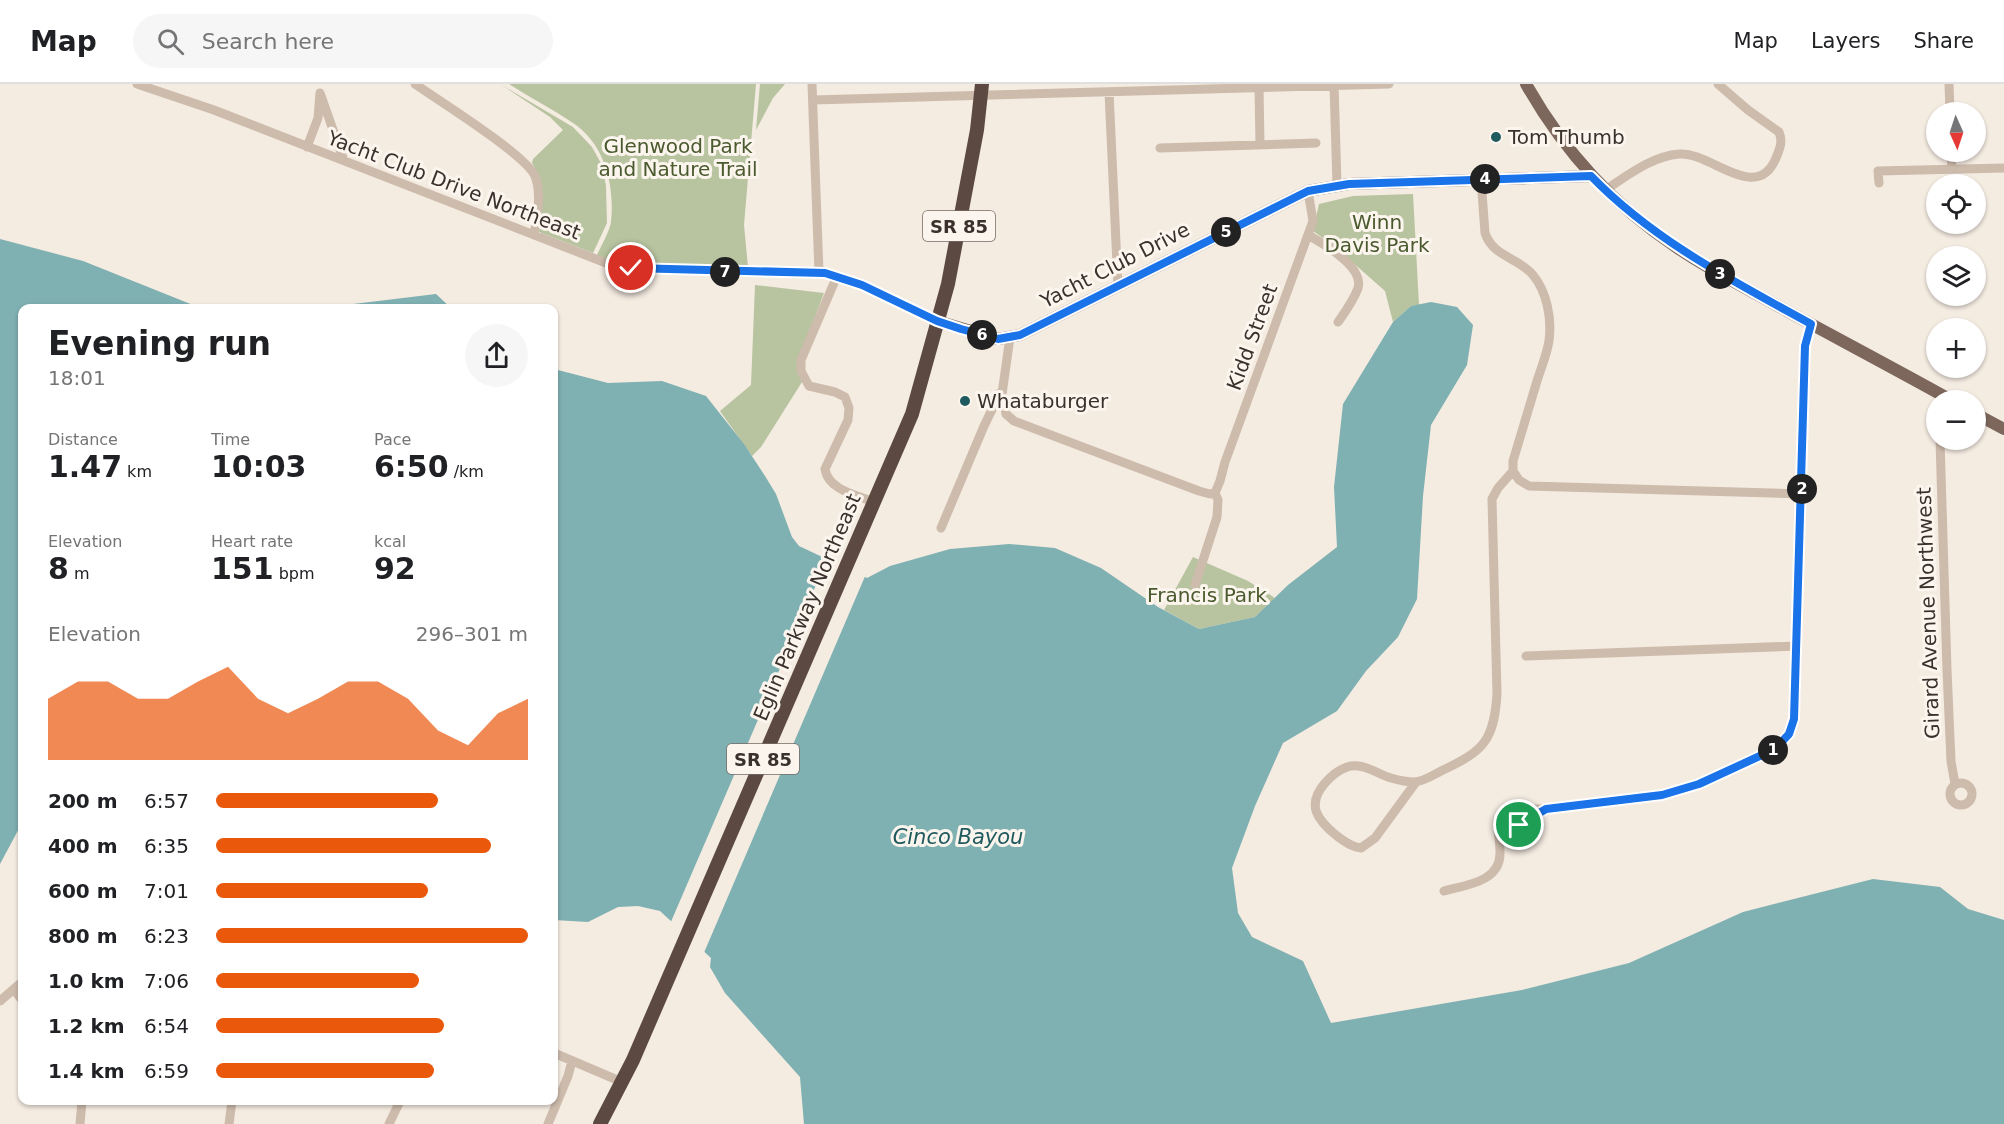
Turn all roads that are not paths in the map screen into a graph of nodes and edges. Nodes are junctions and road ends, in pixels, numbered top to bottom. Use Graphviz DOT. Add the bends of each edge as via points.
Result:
graph roads {
  1 [pos="137,84"];
  2 [pos="415,84"];
  3 [pos="812,84"];
  4 [pos="1389,84"];
  5 [pos="1526,84"];
  6 [pos="1718,84"];
  7 [pos="1949,84"];
  8 [pos="1334,85"];
  9 [pos="320,88"];
  10 [pos="1259,88"];
  11 [pos="982,90"];
  12 [pos="1109,92"];
  13 [pos="813,100"];
  14 [pos="1950,102"];
  15 [pos="1316,143"];
  16 [pos="1260,144"];
  17 [pos="306,147"];
  18 [pos="1160,148"];
  19 [pos="344,161"];
  20 [pos="1952,162"];
  21 [pos="2004,168"];
  22 [pos="1952,169"];
  23 [pos="1591,176"];
  24 [pos="1481,179"];
  25 [pos="1879,183"];
  26 [pos="1337,185"];
  27 [pos="1605,190"];
  28 [pos="1308,191"];
  29 [pos="1308,235"];
  30 [pos="534,236"];
  31 [pos="819,273"];
  32 [pos="837,276"];
  33 [pos="1118,286"];
  34 [pos="937,321"];
  35 [pos="1338,322"];
  36 [pos="1811,324"];
  37 [pos="1010,337"];
  38 [pos="1931,390"];
  39 [pos="1002,392"];
  40 [pos="1986,419"];
  41 [pos="2004,429"];
  42 [pos="1940,450"];
  43 [pos="1513,471"];
  44 [pos="1215,493"];
  45 [pos="1802,494"];
  46 [pos="874,502"];
  47 [pos="941,528"];
  48 [pos="1195,585"];
  49 [pos="1797,646"];
  50 [pos="1526,656"];
  51 [pos="1416,782"];
  52 [pos="1955,784"];
  53 [pos="1546,809"];
  54 [pos="1512,813"];
  55 [pos="1444,891"];
  56 [pos="18,986"];
  57 [pos="14,990"];
  58 [pos="18,995"];
  59 [pos="0,1001"];
  60 [pos="558,1055"];
  61 [pos="572,1060"];
  62 [pos="622,1082"];
  63 [pos="558,1100"];
  64 [pos="82,1105"];
  65 [pos="231,1105"];
  66 [pos="398,1105"];
  67 [pos="556,1105"];
  68 [pos="80,1124"];
  69 [pos="229,1124"];
  70 [pos="389,1124"];
  71 [pos="548,1124"];
  72 [pos="600,1124"];
  1 -- 17 [label="street, Yacht Club Drive Northeast"];
  2 -- 30 [label="street" via="529,167 537,190"];
  3 -- 13 [label="street"];
  4 -- 8 [label="street"];
  5 -- 23 [label="main road"];
  6 -- 27 [label="street" via="1779,132 1782,144 1767,171 1754,177 1740,177 1696,155 1671,155"];
  7 -- 14 [label="street"];
  8 -- 10 [label="street"];
  8 -- 26 [label="street"];
  9 -- 17 [label="street" via="318,118"];
  9 -- 19 [label="street"];
  10 -- 12 [label="street"];
  10 -- 16 [label="street"];
  11 -- 12 [label="street"];
  11 -- 13 [label="street"];
  11 -- 34 [label="highway, Eglin Parkway Northeast / SR 85" via="962,216"];
  12 -- 33 [label="street"];
  13 -- 31 [label="street"];
  15 -- 16 [label="street"];
  16 -- 18 [label="street"];
  17 -- 19 [label="street, Yacht Club Drive Northeast"];
  19 -- 30 [label="street, Yacht Club Drive Northeast"];
  20 -- 22 [label="street"];
  21 -- 22 [label="street"];
  22 -- 25 [label="street" via="1878,171"];
  23 -- 24 [label="main road, Yacht Club Drive"];
  23 -- 27 [label="main road"];
  24 -- 26 [label="main road, Yacht Club Drive"];
  24 -- 43 [label="street" via="1487,241 1533,276 1543,293 1550,320 1549,341"];
  26 -- 28 [label="main road, Yacht Club Drive"];
  27 -- 36 [label="main road" via="1677,248"];
  28 -- 29 [label="street, Kidd Street" via="1313,221"];
  28 -- 33 [label="main road, Yacht Club Drive"];
  29 -- 35 [label="street" via="1339,255 1357,275 1356,293"];
  29 -- 44 [label="street, Kidd Street"];
  30 -- 31 [label="street, Yacht Club Drive Northeast" via="599,261 631,268"];
  31 -- 32 [label="street, Yacht Club Drive Northeast"];
  32 -- 34 [label="street, Yacht Club Drive Northeast"];
  32 -- 46 [label="street" via="801,360 801,371 809,386 845,397 849,408 848,420 825,470 826,478 832,485"];
  33 -- 37 [label="main road, Yacht Club Drive"];
  34 -- 37 [label="main road, Yacht Club Drive" via="998,339"];
  34 -- 46 [label="highway, Eglin Parkway Northeast / SR 85" via="912,414"];
  36 -- 38 [label="main road"];
  36 -- 45 [label="street" via="1805,346"];
  37 -- 39 [label="street"];
  39 -- 44 [label="street" via="1002,405 1014,421 1199,491"];
  39 -- 47 [label="street"];
  40 -- 41 [label="main road"];
  42 -- 52 [label="street, Girard Avenue Northwest"];
  43 -- 45 [label="street" via="1529,486"];
  43 -- 51 [label="street" via="1492,499 1495,721 1478,750"];
  44 -- 48 [label="street, Kidd Street" via="1219,510"];
  45 -- 49 [label="street"];
  46 -- 62 [label="highway, Eglin Parkway Northeast / SR 85"];
  49 -- 50 [label="street"];
  49 -- 53 [label="street" via="1794,719 1789,734 1775,749 1676,792"];
  51 -- 51 [label="street" via="1349,766 1321,787 1315,810 1330,831 1361,848 1375,838"];
  53 -- 54 [label="street" via="1518,809"];
  53 -- 54 [label="street" via="1519,825 1511,820"];
  54 -- 55 [label="street" via="1498,819 1497,868 1484,879"];
  56 -- 57 [label="street"];
  57 -- 58 [label="street"];
  57 -- 59 [label="street"];
  60 -- 61 [label="street"];
  61 -- 62 [label="street"];
  61 -- 63 [label="street"];
  62 -- 72 [label="highway, Eglin Parkway Northeast / SR 85"];
  64 -- 68 [label="street"];
  65 -- 69 [label="street"];
  66 -- 70 [label="street"];
  67 -- 71 [label="street"];
}
